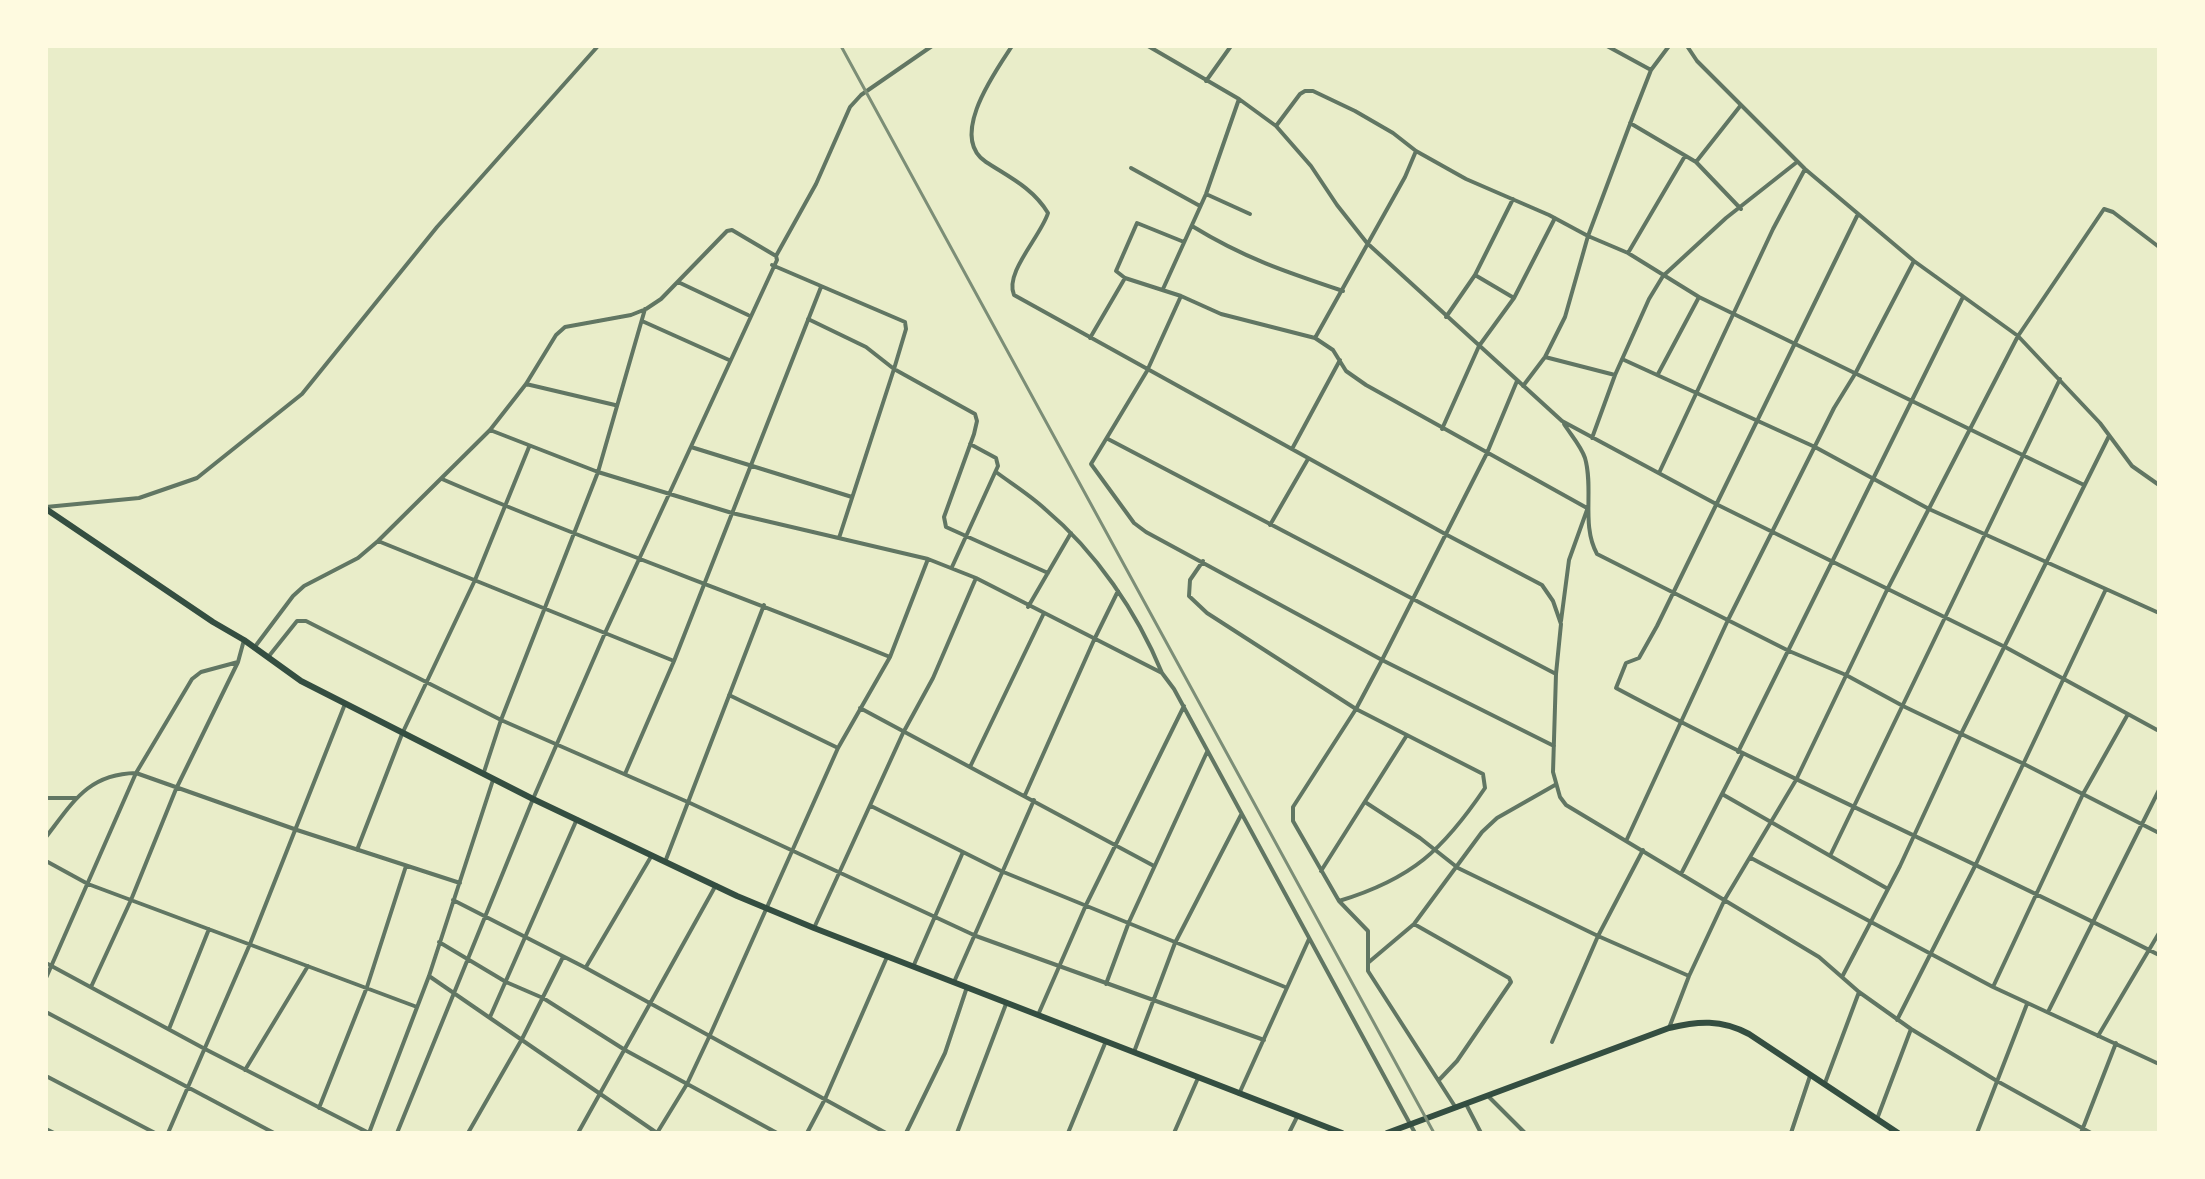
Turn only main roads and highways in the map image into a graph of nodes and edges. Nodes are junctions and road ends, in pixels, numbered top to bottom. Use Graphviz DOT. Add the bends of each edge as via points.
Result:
graph roads {
  1 [pos="46,508"];
  2 [pos="1888,1130"];
  3 [pos="1342,1133"];
  4 [pos="1387,1133"];
  5 [pos="1898,1133"];
  1 -- 3 [label="main road" via="301,681 493,780 814,928"];
  2 -- 4 [label="main road" via="1749,1034 1726,1024 1697,1022"];
  2 -- 5 [label="main road"];
}
